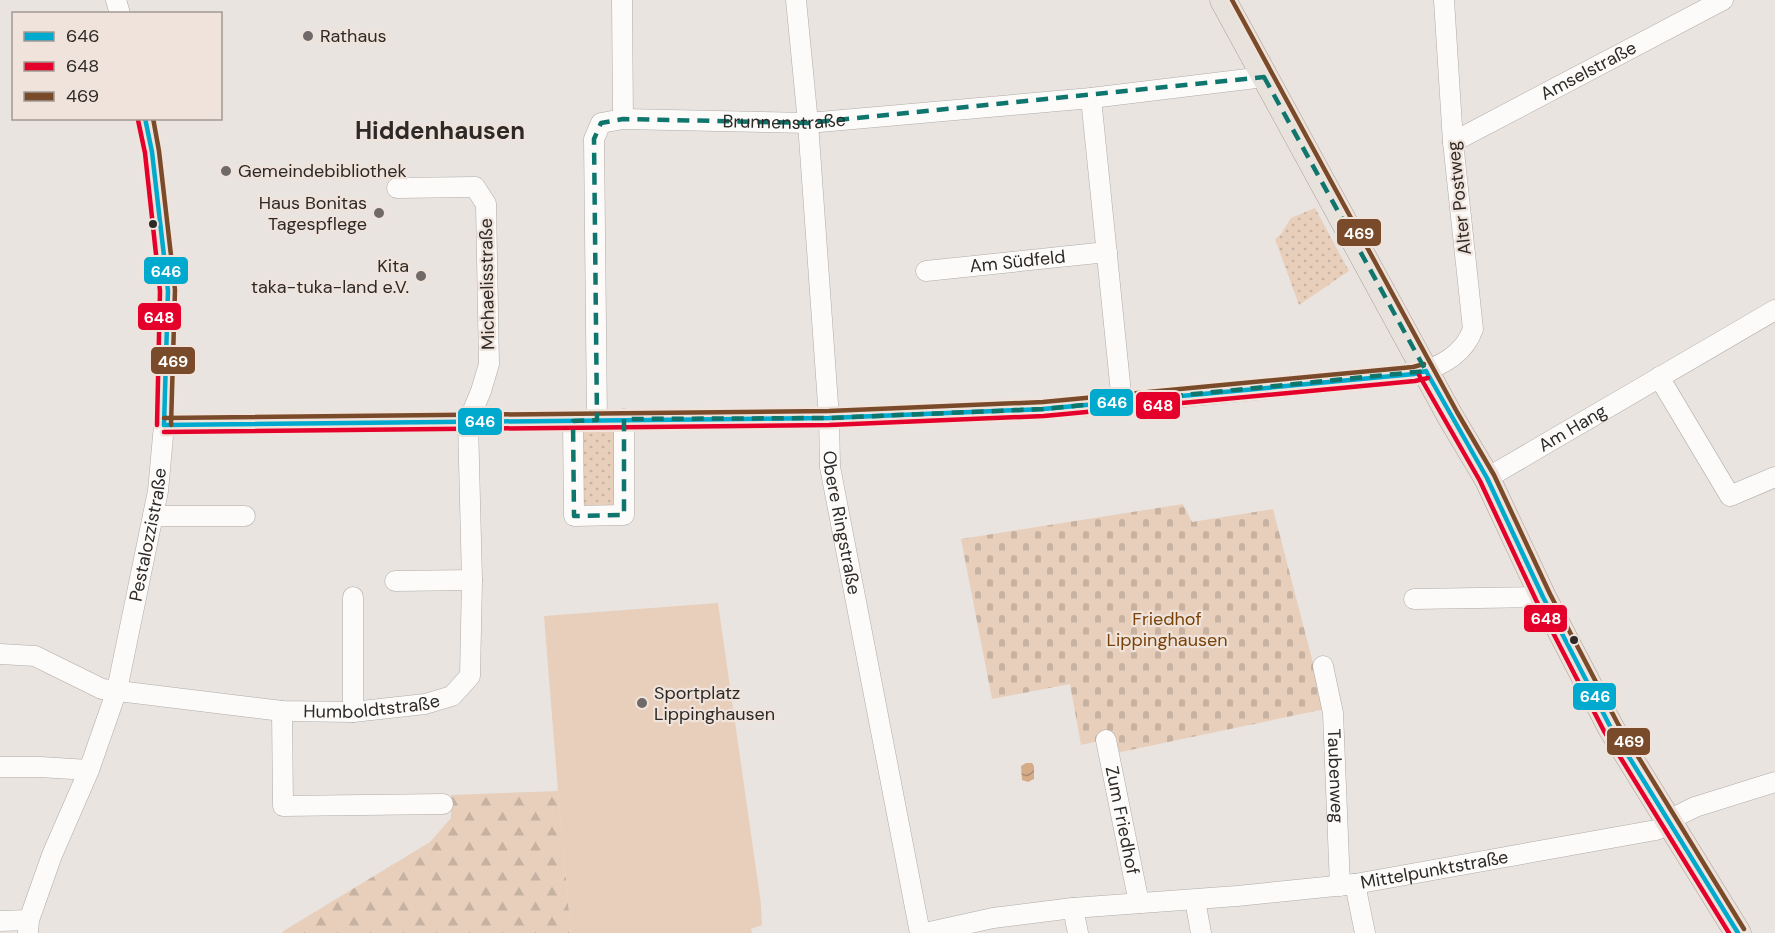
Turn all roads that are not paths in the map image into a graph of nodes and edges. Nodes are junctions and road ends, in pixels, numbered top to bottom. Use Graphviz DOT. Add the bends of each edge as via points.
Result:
graph roads {
  1 [pos="622,0"];
  2 [pos="796,0"];
  3 [pos="1223,0"];
  4 [pos="1444,0"];
  5 [pos="1723,0"];
  6 [pos="1264,77"];
  7 [pos="1091,98"];
  8 [pos="623,119"];
  9 [pos="146,120"];
  10 [pos="808,123"];
  11 [pos="1453,142"];
  12 [pos="397,188"];
  13 [pos="1107,252"];
  14 [pos="926,271"];
  15 [pos="1775,310"];
  16 [pos="1426,371"];
  17 [pos="1659,377"];
  18 [pos="1122,403"];
  19 [pos="829,418"];
  20 [pos="597,420"];
  21 [pos="624,420"];
  22 [pos="573,421"];
  23 [pos="468,422"];
  24 [pos="164,425"];
  25 [pos="1775,477"];
  26 [pos="1487,478"];
  27 [pos="153,516"];
  28 [pos="245,516"];
  29 [pos="472,580"];
  30 [pos="395,581"];
  31 [pos="353,597"];
  32 [pos="1543,597"];
  33 [pos="1414,599"];
  34 [pos="0,654"];
  35 [pos="1323,666"];
  36 [pos="117,690"];
  37 [pos="282,711"];
  38 [pos="353,712"];
  39 [pos="1106,740"];
  40 [pos="0,767"];
  41 [pos="89,771"];
  42 [pos="1775,782"];
  43 [pos="443,804"];
  44 [pos="1670,822"];
  45 [pos="1348,885"];
  46 [pos="1195,900"];
  47 [pos="1139,903"];
  48 [pos="1073,908"];
  49 [pos="0,921"];
  50 [pos="29,927"];
  51 [pos="920,933"];
  52 [pos="925,933"];
  53 [pos="1078,933"];
  54 [pos="1201,933"];
  55 [pos="1365,933"];
  56 [pos="1738,933"];
  1 -- 8 [label="street"];
  2 -- 10 [label="street, Obere Ringstraße"];
  3 -- 6 [label="main road"];
  4 -- 11 [label="street, Alter Postweg"];
  5 -- 11 [label="street, Amselstraße"];
  6 -- 7 [label="street, Brunnenstraße"];
  6 -- 16 [label="main road"];
  7 -- 10 [label="street, Brunnenstraße"];
  7 -- 13 [label="street"];
  8 -- 10 [label="street, Brunnenstraße"];
  8 -- 20 [label="street, Brunnenstraße" via="602,123 594,139"];
  9 -- 24 [label="street, Pestalozzistraße" via="168,291"];
  10 -- 19 [label="street, Obere Ringstraße"];
  11 -- 16 [label="street, Alter Postweg" via="1473,329 1461,351"];
  12 -- 23 [label="street, Michaelisstraße" via="475,187 486,204 489,364"];
  13 -- 14 [label="street, Am Südfeld"];
  13 -- 18 [label="street"];
  15 -- 17 [label="street, Am Hang"];
  16 -- 18 [label="street, Alter Postweg"];
  16 -- 26 [label="main road"];
  17 -- 25 [label="street" via="1730,496"];
  17 -- 26 [label="street, Am Hang"];
  18 -- 19 [label="street, Alter Postweg"];
  19 -- 21 [label="street, Alter Postweg"];
  19 -- 51 [label="street, Obere Ringstraße" via="830,467"];
  20 -- 21 [label="street, Alter Postweg"];
  20 -- 22 [label="street, Alter Postweg"];
  21 -- 22 [label="street" via="624,515 574,516"];
  22 -- 23 [label="street, Alter Postweg"];
  23 -- 24 [label="street, Alter Postweg"];
  23 -- 29 [label="street, Humboldtstraße"];
  24 -- 27 [label="street, Pestalozzistraße"];
  26 -- 32 [label="main road"];
  27 -- 28 [label="street"];
  27 -- 36 [label="street, Pestalozzistraße"];
  29 -- 30 [label="street"];
  29 -- 38 [label="street, Humboldtstraße" via="470,676 452,696 425,704"];
  31 -- 38 [label="street"];
  32 -- 33 [label="street"];
  32 -- 44 [label="main road" via="1611,728"];
  34 -- 36 [label="street, Humboldtstraße" via="35,656 102,688"];
  35 -- 45 [label="street, Taubenweg" via="1334,713"];
  36 -- 37 [label="street, Humboldtstraße"];
  36 -- 41 [label="street, Pestalozzistraße"];
  37 -- 38 [label="street, Humboldtstraße"];
  37 -- 43 [label="street" via="283,806"];
  39 -- 47 [label="street, Zum Friedhof"];
  40 -- 41 [label="street"];
  41 -- 50 [label="street, Pestalozzistraße" via="52,855"];
  42 -- 44 [label="street, Mittelpunktstraße" via="1695,807"];
  44 -- 45 [label="street, Mittelpunktstraße" via="1645,832"];
  44 -- 56 [label="main road"];
  45 -- 46 [label="street, Mittelpunktstraße"];
  45 -- 55 [label="street, Taubenweg"];
  46 -- 47 [label="street, Mittelpunktstraße"];
  46 -- 54 [label="street"];
  47 -- 48 [label="street, Mittelpunktstraße"];
  48 -- 52 [label="street, Mittelpunktstraße" via="993,918"];
  48 -- 53 [label="street"];
  49 -- 50 [label="street"];
}
